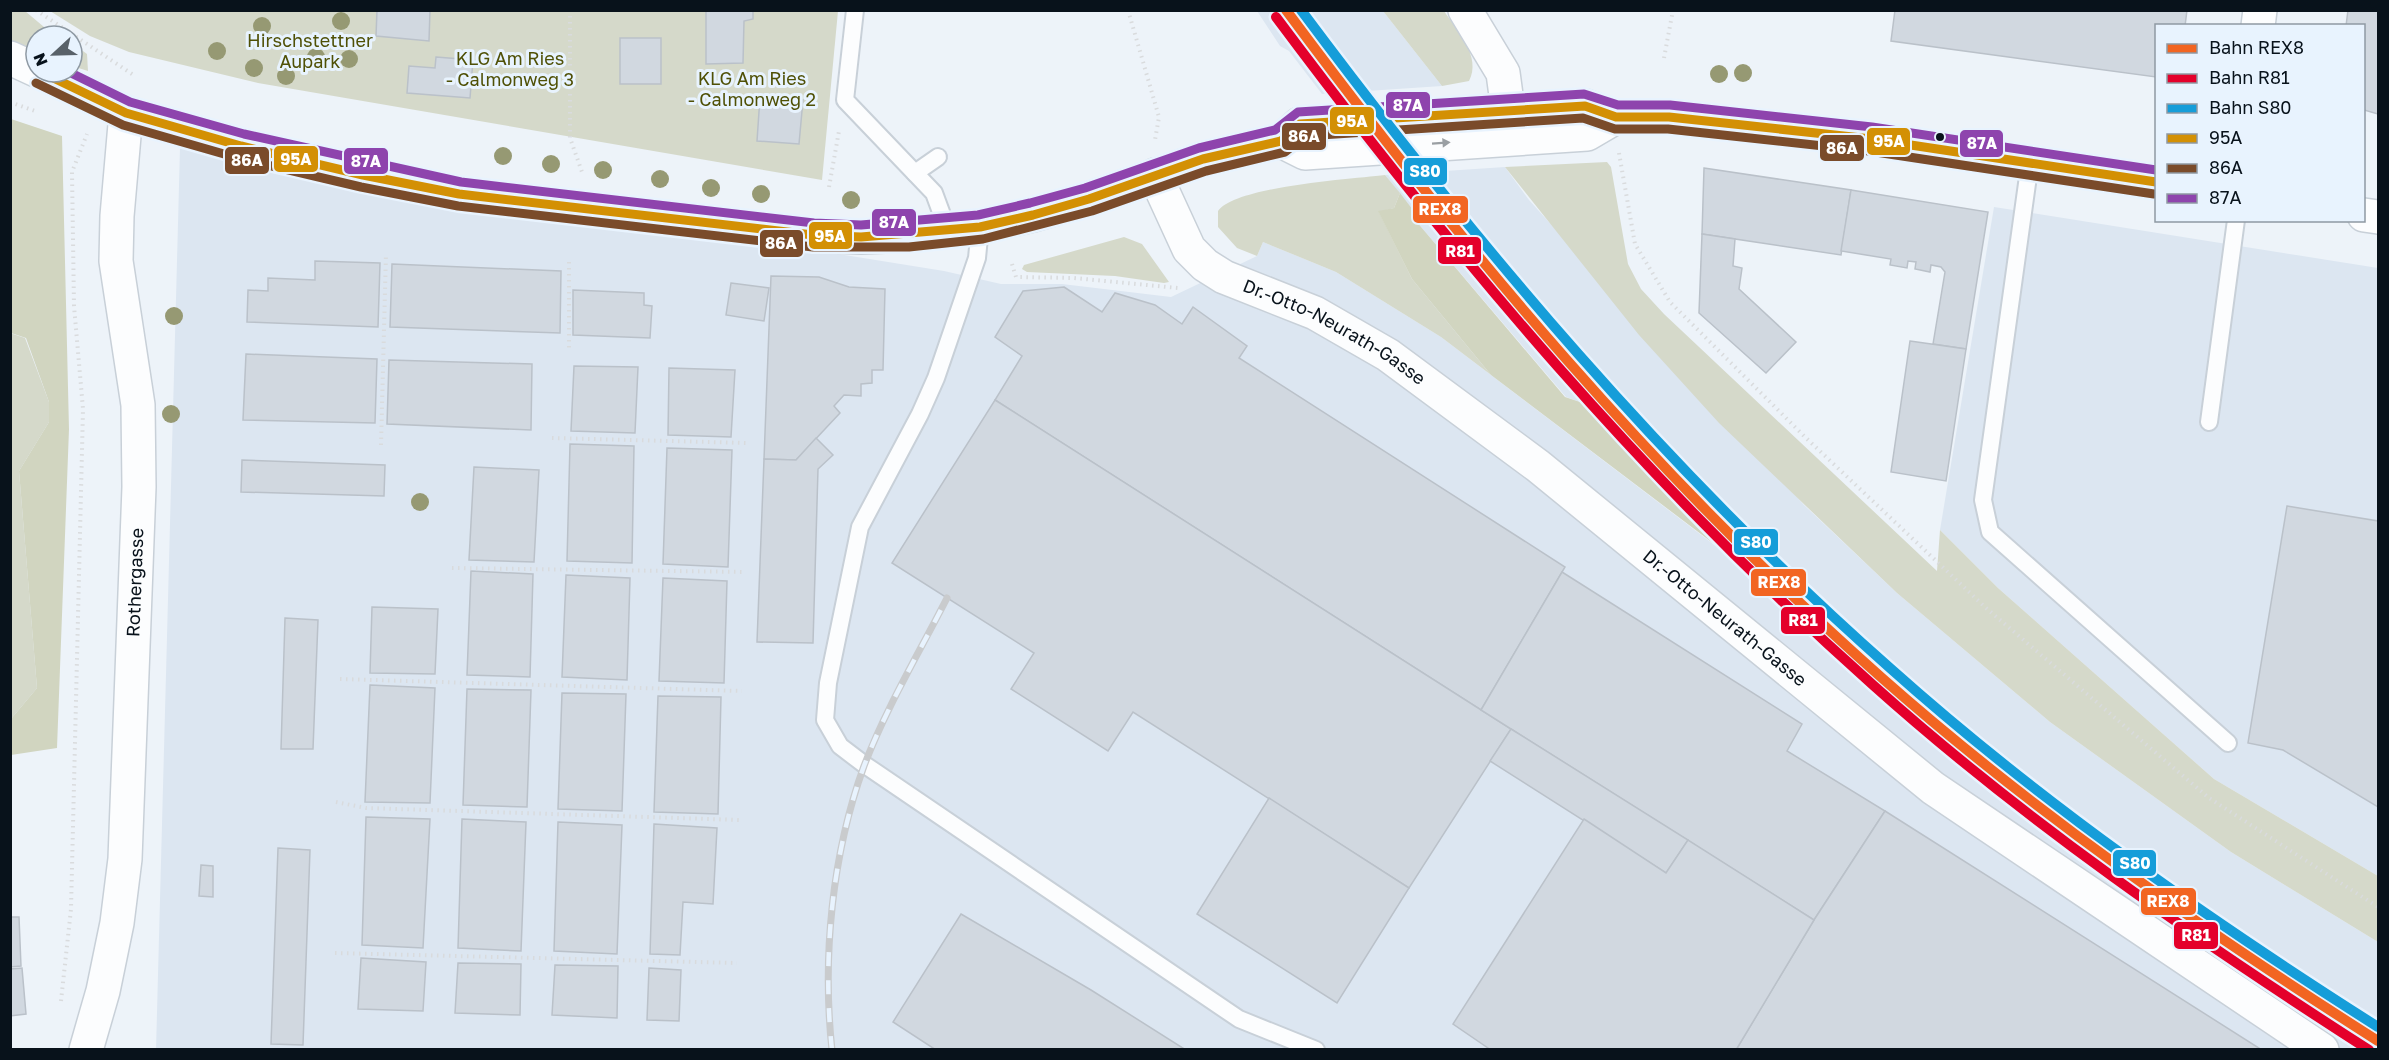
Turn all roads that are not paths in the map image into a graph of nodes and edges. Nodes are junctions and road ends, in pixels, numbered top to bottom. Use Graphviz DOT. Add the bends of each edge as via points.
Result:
graph roads {
  1 [pos="855,10"];
  2 [pos="1465,10"];
  3 [pos="10,58"];
  4 [pos="24,64"];
  5 [pos="66,84"];
  6 [pos="1508,110"];
  7 [pos="126,113"];
  8 [pos="1616,117"];
  9 [pos="1281,141"];
  10 [pos="938,158"];
  11 [pos="2030,162"];
  12 [pos="915,173"];
  13 [pos="1155,175"];
  14 [pos="2155,182"];
  15 [pos="2236,222"];
  16 [pos="980,227"];
  17 [pos="948,231"];
  18 [pos="2209,422"];
  19 [pos="2228,743"];
  20 [pos="86,1050"];
  21 [pos="1316,1050"];
  22 [pos="2322,1050"];
  1 -- 12 [label="lane" via="845,100"];
  2 -- 6 [label="main road" via="1503,74"];
  3 -- 4 [label="main road"];
  5 -- 7 [label="main road"];
  6 -- 8 [label="main road" via="1584,106"];
  6 -- 9 [label="main road" via="1300,124"];
  7 -- 17 [label="main road" via="241,146 459,194 813,235 861,237"];
  7 -- 20 [label="main road, Rothergasse" via="116,261 138,405 139,488 124,859 117,923"];
  9 -- 8 [label="main road, one-way" via="1305,153 1587,134"];
  8 -- 11 [label="main road" via="1669,117"];
  9 -- 13 [label="main road"];
  10 -- 12 [label="lane"];
  11 -- 14 [label="main road"];
  11 -- 19 [label="lane" via="1983,500 1990,532"];
  12 -- 17 [label="lane" via="934,193"];
  13 -- 16 [label="main road" via="1089,199"];
  13 -- 22 [label="main road, Dr.-Otto-Neurath-Gasse" via="1189,249 1204,266 1315,314 1388,354 1538,466 1933,788"];
  15 -- 18 [label="lane"];
  16 -- 17 [label="main road"];
  16 -- 21 [label="lane" via="977,258 936,378 860,527 828,683 825,720 840,746 865,765 1229,1013"];
}
